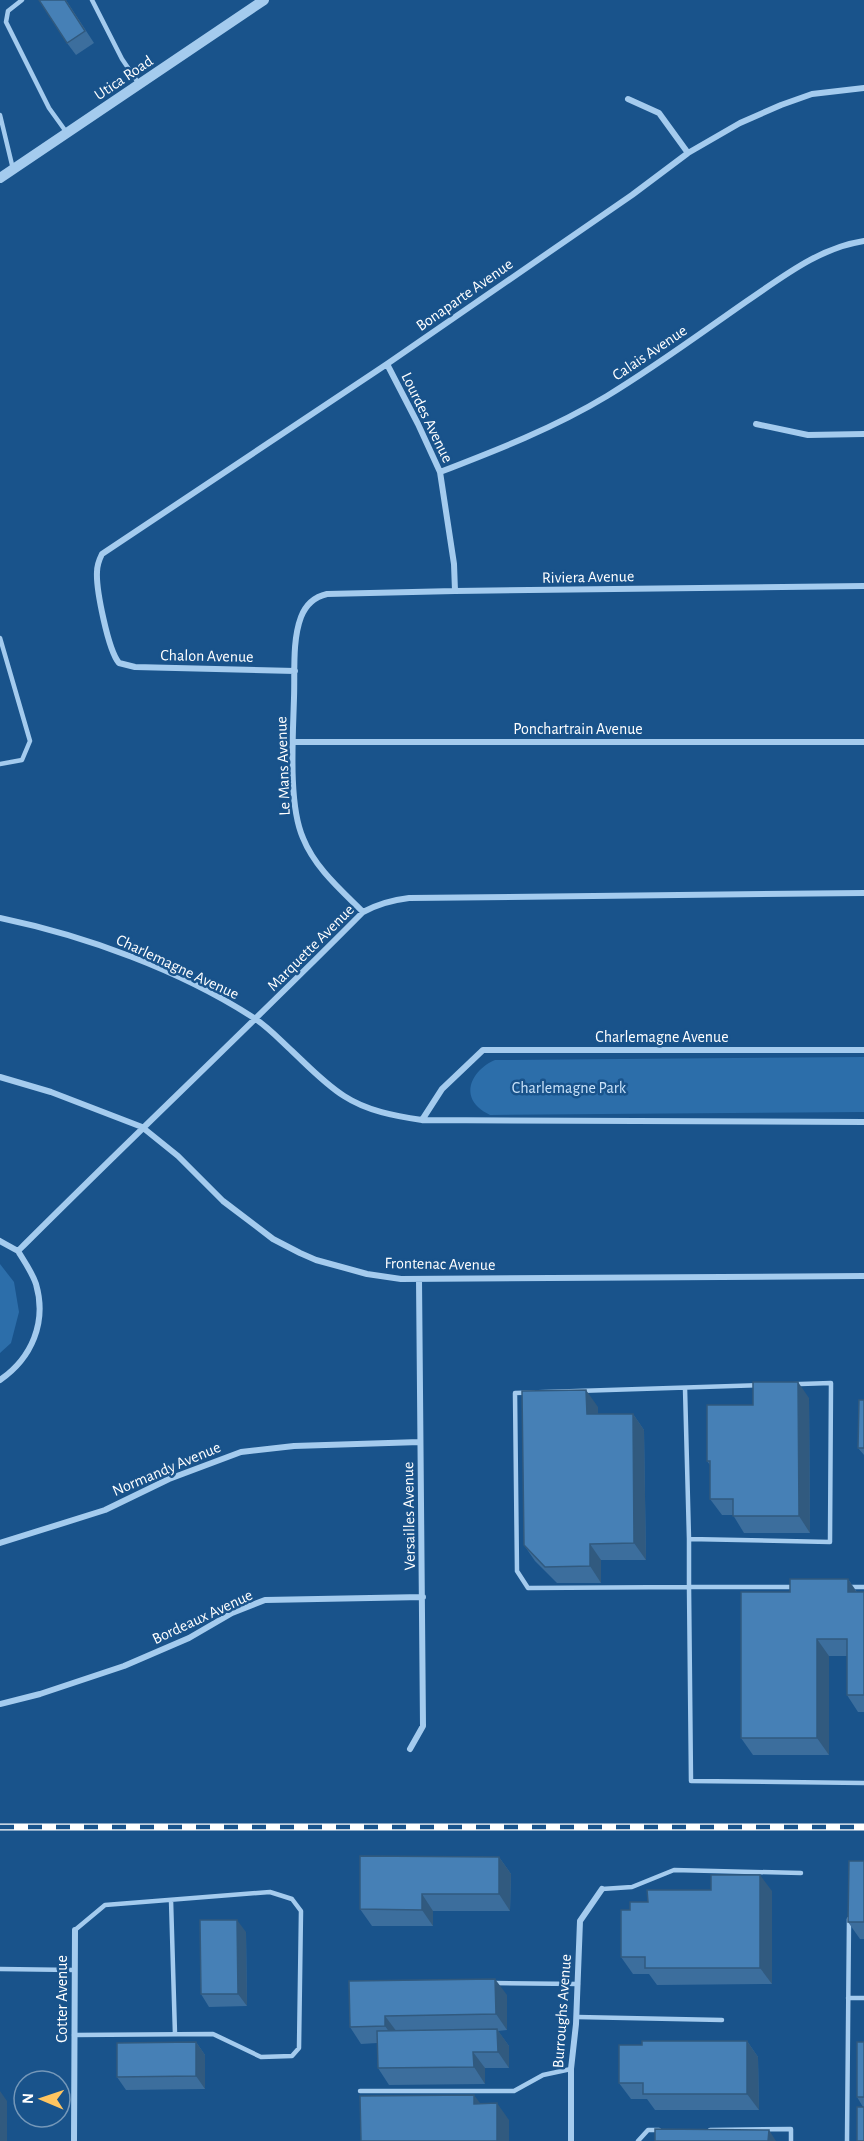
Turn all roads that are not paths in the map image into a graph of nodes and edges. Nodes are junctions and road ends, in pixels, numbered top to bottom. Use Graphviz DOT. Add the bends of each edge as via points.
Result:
graph roads {
  1 [pos="22,0"];
  2 [pos="92,0"];
  3 [pos="264,0"];
  4 [pos="140,84"];
  5 [pos="864,88"];
  6 [pos="628,99"];
  7 [pos="0,115"];
  8 [pos="67,133"];
  9 [pos="688,153"];
  10 [pos="13,169"];
  11 [pos="0,178"];
  12 [pos="864,241"];
  13 [pos="387,364"];
  14 [pos="756,424"];
  15 [pos="864,434"];
  16 [pos="440,472"];
  17 [pos="864,586"];
  18 [pos="455,591"];
  19 [pos="312,599"];
  20 [pos="0,638"];
  21 [pos="119,663"];
  22 [pos="295,670"];
  23 [pos="293,742"];
  24 [pos="864,742"];
  25 [pos="0,764"];
  26 [pos="864,894"];
  27 [pos="363,912"];
  28 [pos="0,918"];
  29 [pos="256,1019"];
  30 [pos="864,1050"];
  31 [pos="0,1077"];
  32 [pos="422,1120"];
  33 [pos="864,1122"];
  34 [pos="142,1127"];
  35 [pos="0,1241"];
  36 [pos="18,1251"];
  37 [pos="864,1276"];
  38 [pos="419,1279"];
  39 [pos="0,1380"];
  40 [pos="686,1388"];
  41 [pos="420,1442"];
  42 [pos="689,1539"];
  43 [pos="0,1543"];
  44 [pos="689,1587"];
  45 [pos="806,1587"];
  46 [pos="841,1587"];
  47 [pos="864,1587"];
  48 [pos="423,1597"];
  49 [pos="0,1704"];
  50 [pos="410,1749"];
  51 [pos="864,1783"];
  52 [pos="801,1873"];
  53 [pos="602,1889"];
  54 [pos="171,1900"];
  55 [pos="849,1908"];
  56 [pos="75,1930"];
  57 [pos="0,1969"];
  58 [pos="74,1970"];
  59 [pos="482,1983"];
  60 [pos="578,1984"];
  61 [pos="848,1998"];
  62 [pos="864,1998"];
  63 [pos="577,2017"];
  64 [pos="722,2020"];
  65 [pos="174,2034"];
  66 [pos="74,2035"];
  67 [pos="571,2069"];
  68 [pos="360,2091"];
  69 [pos="660,2130"];
  70 [pos="708,2130"];
  71 [pos="74,2141"];
  72 [pos="571,2141"];
  73 [pos="638,2141"];
  74 [pos="791,2141"];
  75 [pos="847,2141"];
  1 -- 8 [label="lane" via="8,11 6,22 49,108"];
  2 -- 4 [label="lane" via="122,59"];
  3 -- 4 [label="street, Utica Road"];
  4 -- 8 [label="street, Utica Road"];
  5 -- 9 [label="street, Bonaparte Avenue" via="812,94 781,105"];
  6 -- 9 [label="street" via="659,113"];
  7 -- 10 [label="lane"];
  8 -- 10 [label="street, Utica Road"];
  9 -- 13 [label="street, Bonaparte Avenue"];
  10 -- 11 [label="street, Utica Road"];
  12 -- 16 [label="street, Calais Avenue" via="806,262 572,416"];
  13 -- 16 [label="street, Lourdes Avenue"];
  13 -- 21 [label="street, Bonaparte Avenue" via="102,554 98,581 110,648"];
  14 -- 15 [label="street" via="808,435"];
  16 -- 18 [label="street, Lourdes Avenue"];
  17 -- 18 [label="street, Riviera Avenue"];
  18 -- 19 [label="street, Riviera Avenue" via="327,594"];
  19 -- 22 [label="street, Le Mans Avenue" via="298,628"];
  20 -- 25 [label="lane" via="30,741 22,760"];
  21 -- 22 [label="street, Chalon Avenue" via="135,667"];
  22 -- 23 [label="street, Le Mans Avenue"];
  23 -- 24 [label="street, Ponchartrain Avenue"];
  23 -- 27 [label="street, Le Mans Avenue" via="295,801 302,837 323,870"];
  26 -- 27 [label="street, Marquette Avenue" via="410,898"];
  27 -- 29 [label="street, Marquette Avenue"];
  28 -- 29 [label="street, Charlemagne Avenue" via="132,958 221,998"];
  29 -- 32 [label="street, Charlemagne Avenue" via="344,1096 391,1115"];
  29 -- 34 [label="street, Marquette Avenue"];
  30 -- 32 [label="street, Charlemagne Avenue" via="483,1050 442,1089"];
  31 -- 34 [label="street, Frontenac Avenue"];
  32 -- 33 [label="street, Charlemagne Avenue"];
  34 -- 36 [label="street, Marquette Avenue"];
  34 -- 38 [label="street, Frontenac Avenue" via="223,1201 273,1239 326,1263 401,1280"];
  35 -- 36 [label="street"];
  36 -- 39 [label="street" via="36,1283 38,1324 22,1362"];
  37 -- 38 [label="street, Frontenac Avenue"];
  38 -- 41 [label="street, Versailles Avenue"];
  40 -- 42 [label="lane"];
  40 -- 42 [label="lane" via="831,1383 830,1542"];
  40 -- 44 [label="lane" via="514,1393 517,1571 528,1588"];
  41 -- 43 [label="street, Normandy Avenue" via="294,1446 241,1452 105,1509"];
  41 -- 48 [label="street, Versailles Avenue"];
  42 -- 44 [label="lane"];
  44 -- 45 [label="lane"];
  44 -- 51 [label="lane" via="691,1781"];
  46 -- 47 [label="lane"];
  48 -- 49 [label="street, Bordeaux Avenue" via="265,1600 124,1666"];
  48 -- 50 [label="street, Versailles Avenue" via="423,1726"];
  52 -- 53 [label="lane" via="674,1870 632,1887"];
  53 -- 60 [label="street, Burroughs Avenue" via="580,1921"];
  54 -- 56 [label="lane" via="105,1905"];
  54 -- 65 [label="lane"];
  54 -- 65 [label="lane" via="270,1892 292,1899 301,1911 299,2048 292,2056 261,2057 213,2034"];
  55 -- 61 [label="lane"];
  56 -- 58 [label="street, Cotter Avenue"];
  57 -- 58 [label="lane"];
  58 -- 66 [label="street, Cotter Avenue"];
  59 -- 60 [label="lane"];
  60 -- 63 [label="street, Burroughs Avenue"];
  61 -- 62 [label="lane"];
  61 -- 75 [label="lane"];
  63 -- 64 [label="lane"];
  63 -- 67 [label="street, Burroughs Avenue"];
  65 -- 66 [label="lane"];
  66 -- 71 [label="street, Cotter Avenue"];
  67 -- 68 [label="lane" via="543,2075 514,2091"];
  67 -- 72 [label="street, Burroughs Avenue"];
  69 -- 73 [label="lane" via="648,2130"];
  70 -- 74 [label="lane" via="791,2129"];
}
